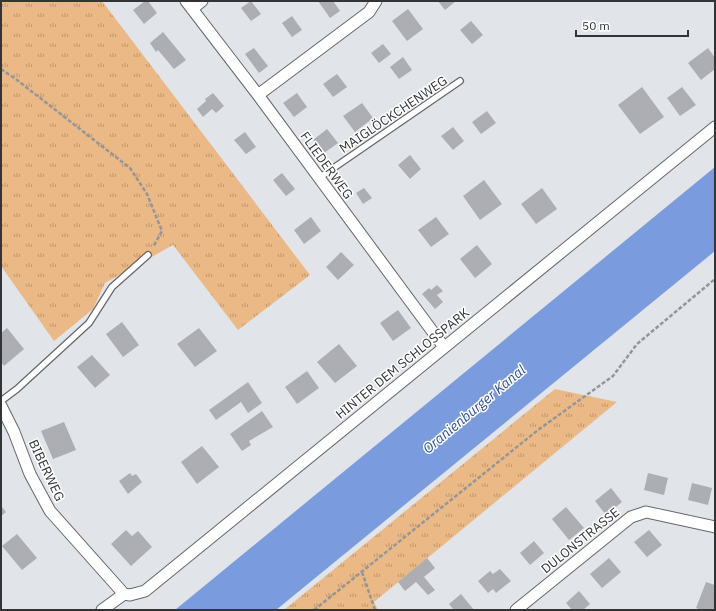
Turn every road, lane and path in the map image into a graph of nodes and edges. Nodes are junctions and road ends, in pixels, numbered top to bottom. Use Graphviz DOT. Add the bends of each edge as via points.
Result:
graph roads {
  1 [pos="202,1"];
  2 [pos="376,1"];
  3 [pos="189,5"];
  4 [pos="1,70"];
  5 [pos="460,81"];
  6 [pos="258,95"];
  7 [pos="715,127"];
  8 [pos="319,178"];
  9 [pos="148,255"];
  10 [pos="715,280"];
  11 [pos="444,347"];
  12 [pos="1,401"];
  13 [pos="1,406"];
  14 [pos="715,527"];
  15 [pos="362,572"];
  16 [pos="124,594"];
  17 [pos="102,610"];
  18 [pos="314,610"];
  19 [pos="375,610"];
  20 [pos="516,610"];
  1 -- 3 [label="street"];
  2 -- 6 [label="street" via="369,12"];
  3 -- 6 [label="street, FLIEDERWEG"];
  4 -- 9 [label="path" via="130,168 147,194 162,231"];
  5 -- 8 [label="lane, MAIGLÖCKCHENWEG"];
  6 -- 8 [label="street, FLIEDERWEG"];
  7 -- 11 [label="street, HINTER DEM SCHLOSSPARK"];
  8 -- 11 [label="street, FLIEDERWEG"];
  9 -- 12 [label="lane" via="112,287 89,323"];
  10 -- 15 [label="path" via="637,344 613,376 538,430"];
  11 -- 16 [label="street, HINTER DEM SCHLOSSPARK" via="145,591"];
  13 -- 16 [label="street, BIBERWEG" via="30,474 50,511"];
  14 -- 20 [label="street, DULONSTRASSE" via="646,512 631,517"];
  15 -- 18 [label="path"];
  15 -- 19 [label="path"];
  16 -- 17 [label="street, HINTER DEM SCHLOSSPARK"];
}
